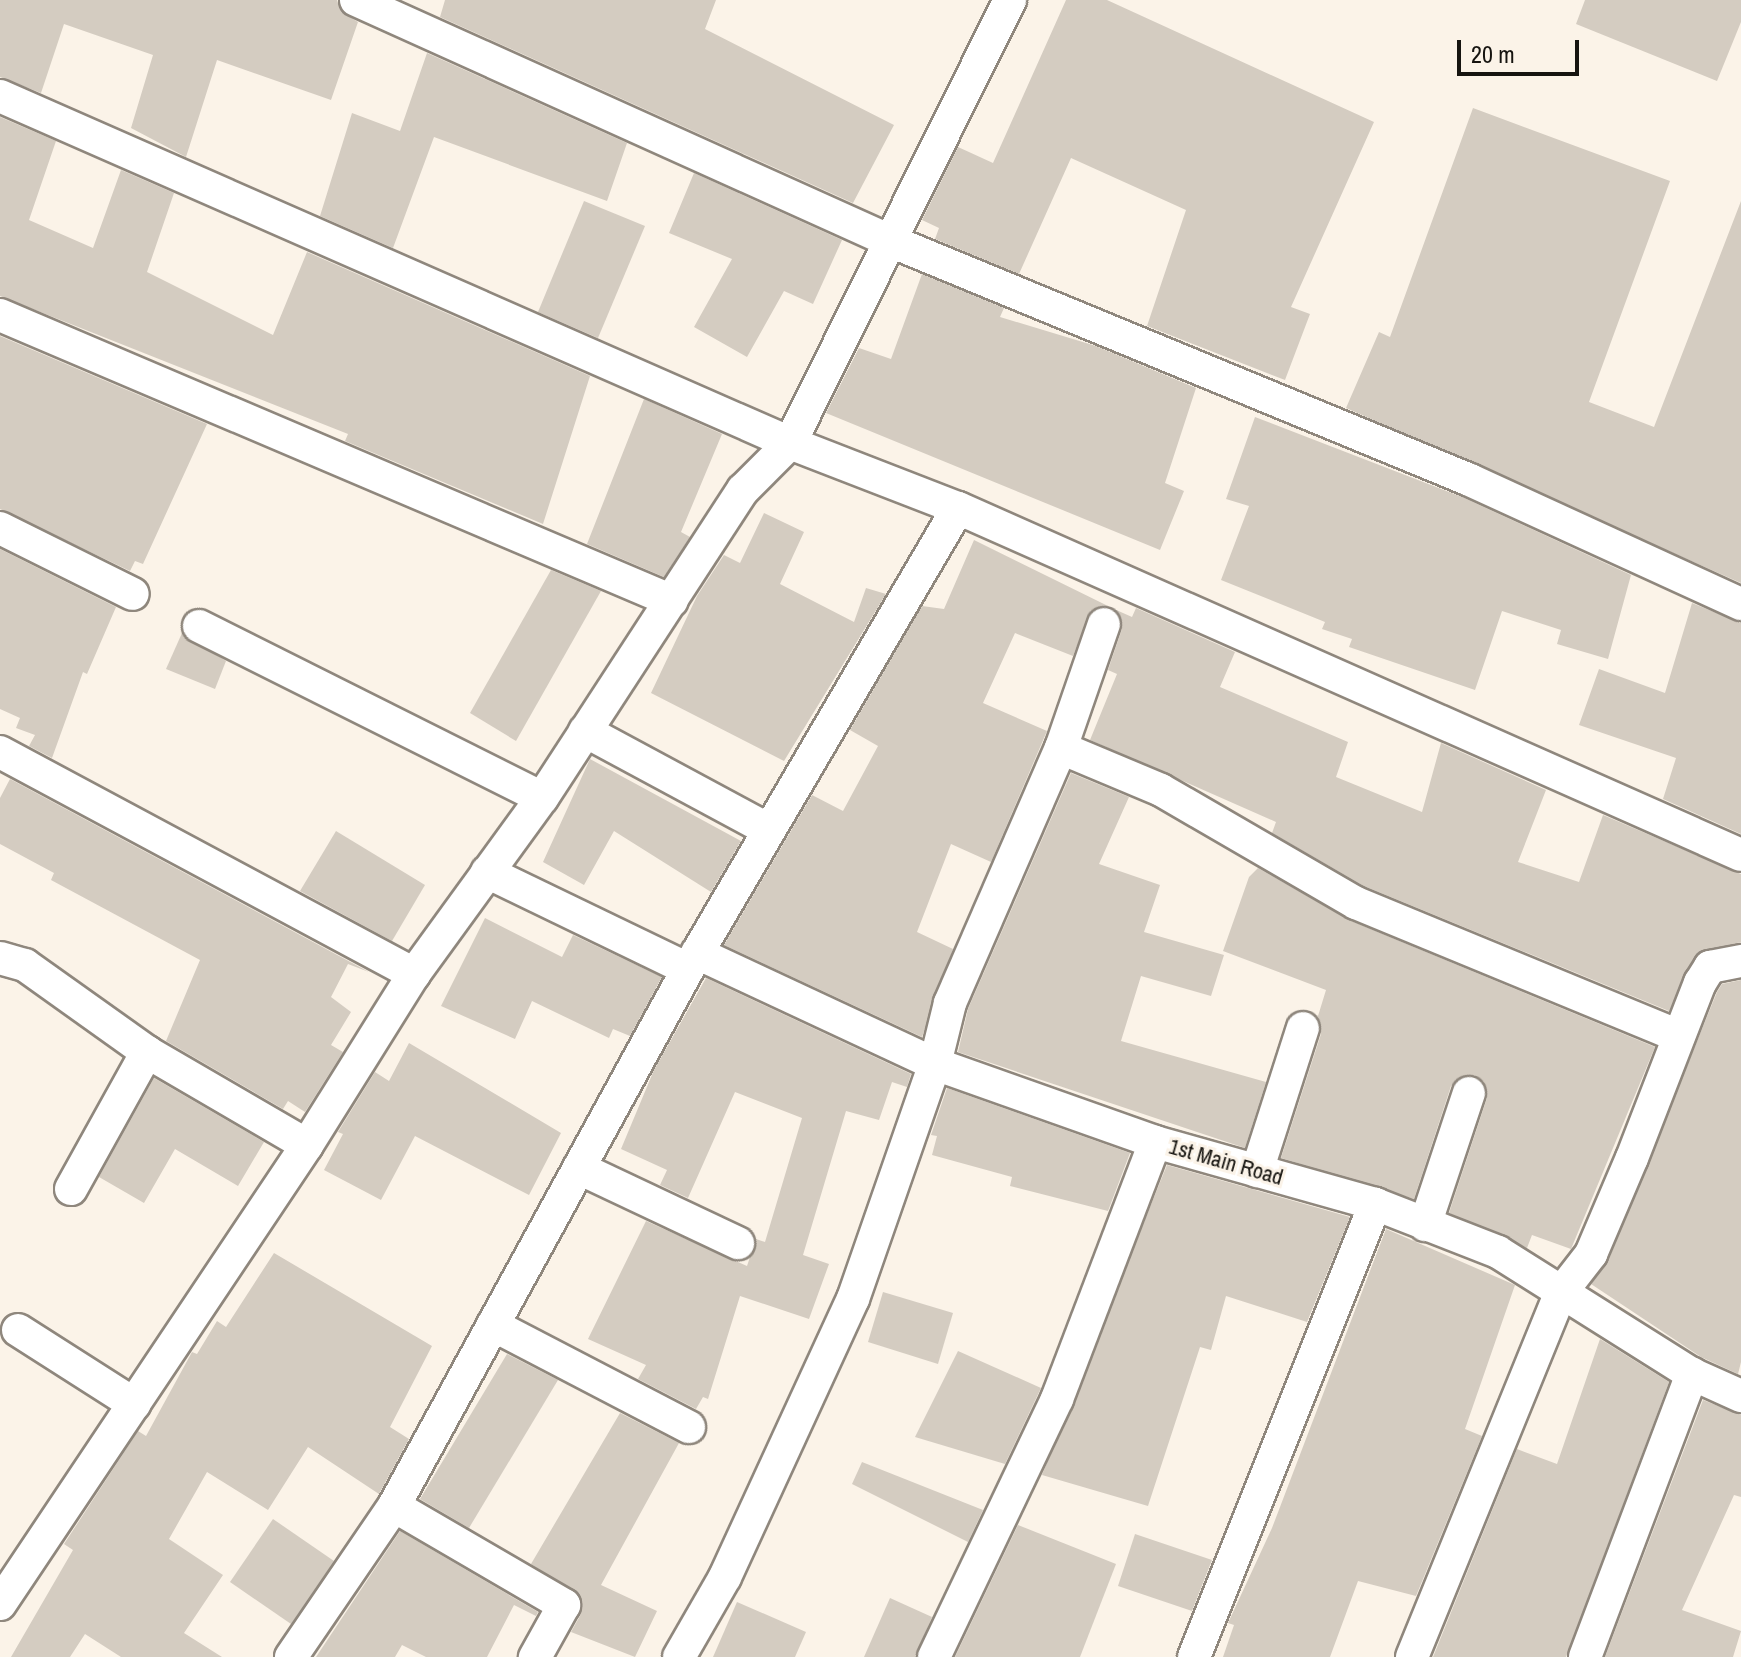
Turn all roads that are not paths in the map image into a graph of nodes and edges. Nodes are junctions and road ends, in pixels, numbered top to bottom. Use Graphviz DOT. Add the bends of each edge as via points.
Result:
graph roads {
  1 [pos="356,0"];
  2 [pos="1010,0"];
  3 [pos="0,96"];
  4 [pos="888,240"];
  5 [pos="0,315"];
  6 [pos="790,443"];
  7 [pos="958,508"];
  8 [pos="0,528"];
  9 [pos="133,594"];
  10 [pos="672,601"];
  11 [pos="1741,604"];
  12 [pos="1104,624"];
  13 [pos="199,626"];
  14 [pos="585,731"];
  15 [pos="1061,748"];
  16 [pos="0,752"];
  17 [pos="541,797"];
  18 [pos="769,830"];
  19 [pos="1741,855"];
  20 [pos="487,872"];
  21 [pos="0,958"];
  22 [pos="692,961"];
  23 [pos="1741,961"];
  24 [pos="414,974"];
  25 [pos="1303,1028"];
  26 [pos="1679,1036"];
  27 [pos="147,1052"];
  28 [pos="935,1064"];
  29 [pos="1469,1093"];
  30 [pos="1155,1142"];
  31 [pos="307,1145"];
  32 [pos="579,1168"];
  33 [pos="1257,1171"];
  34 [pos="71,1189"];
  35 [pos="1375,1204"];
  36 [pos="1425,1225"];
  37 [pos="738,1243"];
  38 [pos="1560,1294"];
  39 [pos="493,1325"];
  40 [pos="18,1330"];
  41 [pos="1692,1374"];
  42 [pos="1741,1394"];
  43 [pos="134,1404"];
  44 [pos="689,1427"];
  45 [pos="394,1506"];
  46 [pos="0,1604"];
  47 [pos="291,1657"];
  48 [pos="535,1657"];
  49 [pos="679,1657"];
  50 [pos="934,1657"];
  51 [pos="1194,1657"];
  52 [pos="1412,1657"];
  53 [pos="1585,1657"];
  1 -- 4 [label="street"];
  2 -- 4 [label="street"];
  3 -- 6 [label="street"];
  4 -- 6 [label="street"];
  4 -- 11 [label="street" via="1470,480"];
  5 -- 10 [label="street"];
  6 -- 7 [label="street"];
  6 -- 10 [label="street" via="743,490"];
  7 -- 18 [label="street"];
  7 -- 19 [label="street"];
  8 -- 9 [label="street"];
  10 -- 14 [label="street"];
  12 -- 15 [label="street"];
  13 -- 17 [label="street"];
  14 -- 17 [label="street"];
  14 -- 18 [label="street"];
  15 -- 26 [label="street" via="1174,797 1356,903"];
  15 -- 28 [label="street" via="950,1003"];
  16 -- 24 [label="street"];
  17 -- 20 [label="street"];
  18 -- 22 [label="street"];
  20 -- 22 [label="street, 1st Main Road"];
  20 -- 24 [label="street"];
  21 -- 27 [label="street" via="25,965"];
  22 -- 28 [label="street, 1st Main Road"];
  22 -- 32 [label="street"];
  23 -- 26 [label="street" via="1710,967"];
  24 -- 31 [label="street"];
  25 -- 33 [label="street"];
  26 -- 38 [label="street" via="1591,1254"];
  27 -- 31 [label="street"];
  27 -- 34 [label="street"];
  28 -- 30 [label="street, 1st Main Road"];
  28 -- 49 [label="street" via="853,1299 725,1577"];
  29 -- 36 [label="street"];
  30 -- 33 [label="street, 1st Main Road"];
  30 -- 50 [label="street" via="1057,1399"];
  31 -- 43 [label="street"];
  32 -- 37 [label="street"];
  32 -- 39 [label="street"];
  33 -- 35 [label="street, 1st Main Road"];
  35 -- 36 [label="street, 1st Main Road"];
  35 -- 51 [label="street"];
  36 -- 38 [label="street, 1st Main Road" via="1498,1252"];
  38 -- 41 [label="street, 1st Main Road"];
  38 -- 52 [label="street"];
  39 -- 44 [label="street"];
  39 -- 45 [label="street"];
  40 -- 43 [label="street"];
  41 -- 42 [label="street, 1st Main Road"];
  41 -- 53 [label="street"];
  43 -- 46 [label="street"];
  45 -- 47 [label="street"];
  45 -- 48 [label="street" via="564,1605"];
}
